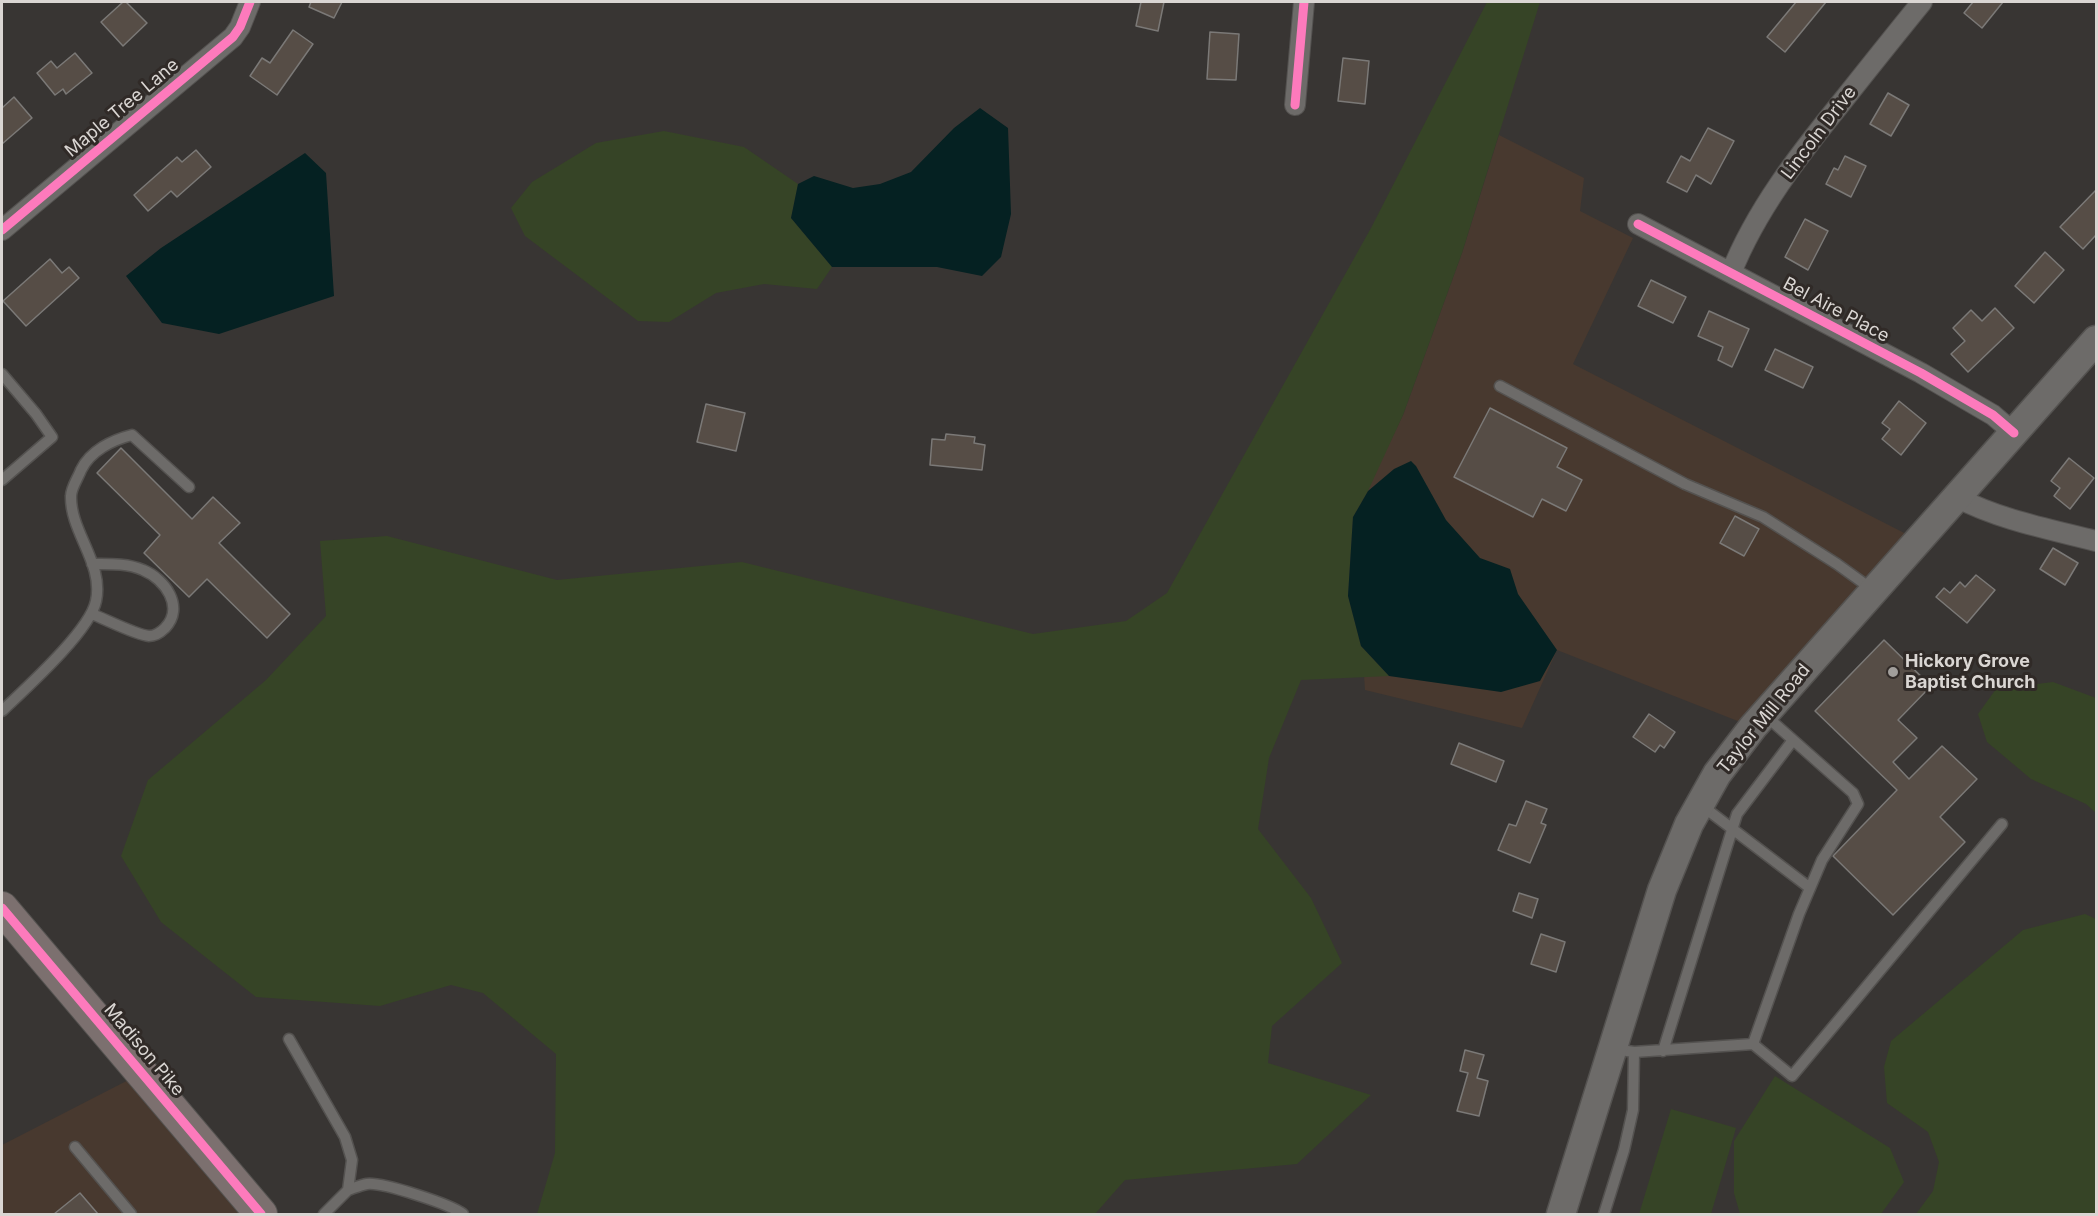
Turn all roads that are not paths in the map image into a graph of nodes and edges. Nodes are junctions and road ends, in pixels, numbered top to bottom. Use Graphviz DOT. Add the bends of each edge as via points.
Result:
graph roads {
  1 [pos="250,2"];
  2 [pos="1304,2"];
  3 [pos="1922,2"];
  4 [pos="1295,105"];
  5 [pos="1638,224"];
  6 [pos="2,230"];
  7 [pos="1731,273"];
  8 [pos="2097,340"];
  9 [pos="2,374"];
  10 [pos="1500,386"];
  11 [pos="2014,433"];
  12 [pos="2,480"];
  13 [pos="189,487"];
  14 [pos="1956,497"];
  15 [pos="2097,541"];
  16 [pos="92,564"];
  17 [pos="1873,590"];
  18 [pos="92,614"];
  19 [pos="2,711"];
  20 [pos="1764,714"];
  21 [pos="1793,740"];
  22 [pos="1700,804"];
  23 [pos="2002,825"];
  24 [pos="1733,829"];
  25 [pos="1810,888"];
  26 [pos="2,908"];
  27 [pos="289,1039"];
  28 [pos="1753,1044"];
  29 [pos="1624,1051"];
  30 [pos="1663,1051"];
  31 [pos="75,1147"];
  32 [pos="348,1190"];
  33 [pos="131,1215"];
  34 [pos="261,1215"];
  35 [pos="324,1215"];
  36 [pos="463,1215"];
  37 [pos="1561,1215"];
  38 [pos="1605,1215"];
  1 -- 6 [label="street, Maple Tree Lane" via="233,37"];
  2 -- 4 [label="street"];
  3 -- 7 [label="street, Lincoln Drive" via="1776,190"];
  5 -- 7 [label="street, Bel Aire Place"];
  7 -- 11 [label="street, Bel Aire Place" via="1922,373"];
  8 -- 11 [label="main road, Taylor Mill Road"];
  9 -- 12 [label="lane" via="52,437"];
  10 -- 17 [label="lane" via="1685,484 1763,517"];
  11 -- 14 [label="main road, Taylor Mill Road"];
  13 -- 16 [label="lane" via="132,435 114,440 96,452 84,465 70,493 73,513"];
  14 -- 15 [label="street" via="2014,520"];
  14 -- 17 [label="main road, Taylor Mill Road"];
  16 -- 18 [label="lane" via="97,588"];
  16 -- 18 [label="lane" via="129,565 144,570 164,586 172,597 174,610 169,624 160,633 149,636"];
  17 -- 20 [label="main road, Taylor Mill Road"];
  18 -- 19 [label="lane"];
  20 -- 21 [label="lane"];
  20 -- 22 [label="main road, Taylor Mill Road" via="1717,774"];
  21 -- 24 [label="lane" via="1737,814"];
  21 -- 25 [label="lane" via="1853,793 1858,804 1822,860"];
  22 -- 24 [label="lane"];
  22 -- 29 [label="main road, Taylor Mill Road" via="1662,890"];
  23 -- 28 [label="lane" via="1792,1076"];
  24 -- 25 [label="lane"];
  24 -- 30 [label="lane"];
  25 -- 28 [label="lane"];
  26 -- 34 [label="main road, Madison Pike"];
  27 -- 32 [label="lane" via="345,1137 352,1160"];
  28 -- 30 [label="lane"];
  29 -- 30 [label="lane"];
  29 -- 37 [label="main road, Taylor Mill Road"];
  29 -- 38 [label="lane" via="1633,1110"];
  31 -- 33 [label="lane"];
  32 -- 35 [label="lane"];
  32 -- 36 [label="lane" via="368,1184 388,1187"];
}
